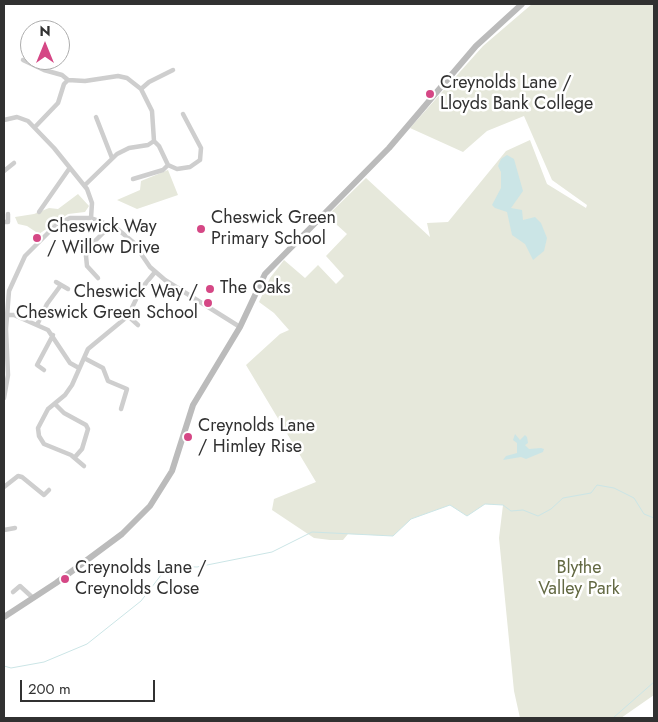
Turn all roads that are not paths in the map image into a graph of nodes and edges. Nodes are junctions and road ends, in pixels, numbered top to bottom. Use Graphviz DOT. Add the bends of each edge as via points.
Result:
graph roads {
  1 [pos="522,4"];
  2 [pos="44,70"];
  3 [pos="173,70"];
  4 [pos="68,80"];
  5 [pos="141,89"];
  6 [pos="184,114"];
  7 [pos="96,118"];
  8 [pos="4,120"];
  9 [pos="36,128"];
  10 [pos="154,141"];
  11 [pos="112,158"];
  12 [pos="4,162"];
  13 [pos="14,163"];
  14 [pos="168,165"];
  15 [pos="9,166"];
  16 [pos="69,168"];
  17 [pos="4,171"];
  18 [pos="133,178"];
  19 [pos="85,185"];
  20 [pos="39,212"];
  21 [pos="8,214"];
  22 [pos="90,218"];
  23 [pos="4,222"];
  24 [pos="108,224"];
  25 [pos="155,272"];
  26 [pos="98,278"];
  27 [pos="56,282"];
  28 [pos="61,285"];
  29 [pos="68,289"];
  30 [pos="7,291"];
  31 [pos="6,315"];
  32 [pos="128,316"];
  33 [pos="37,325"];
  34 [pos="138,325"];
  35 [pos="240,327"];
  36 [pos="53,335"];
  37 [pos="84,358"];
  38 [pos="79,368"];
  39 [pos="44,370"];
  40 [pos="4,398"];
  41 [pos="55,404"];
  42 [pos="121,409"];
  43 [pos="75,457"];
  44 [pos="84,466"];
  45 [pos="4,487"];
  46 [pos="49,490"];
  47 [pos="15,528"];
  48 [pos="4,530"];
  49 [pos="13,592"];
  50 [pos="32,598"];
  51 [pos="4,617"];
  1 -- 35 [label="street" via="476,46 371,167 274,263"];
  2 -- 4 [label="street"];
  3 -- 5 [label="street"];
  4 -- 5 [label="street" via="118,76 127,78"];
  4 -- 9 [label="street" via="58,103"];
  5 -- 10 [label="street" via="152,111"];
  6 -- 14 [label="street" via="201,148 201,157 182,169"];
  7 -- 11 [label="street"];
  8 -- 9 [label="street" via="22,118"];
  9 -- 16 [label="street"];
  10 -- 11 [label="street" via="129,148"];
  10 -- 14 [label="street"];
  11 -- 19 [label="street"];
  12 -- 15 [label="street"];
  13 -- 15 [label="street"];
  14 -- 18 [label="street" via="163,170"];
  15 -- 17 [label="street"];
  16 -- 19 [label="street"];
  16 -- 20 [label="street"];
  19 -- 22 [label="street" via="92,203"];
  21 -- 23 [label="street" via="8,222"];
  22 -- 24 [label="street"];
  22 -- 30 [label="street" via="76,216 63,220 44,235 25,256"];
  24 -- 25 [label="street" via="133,242"];
  24 -- 26 [label="street" via="86,256 87,266"];
  25 -- 32 [label="street" via="141,289"];
  25 -- 35 [label="street"];
  27 -- 28 [label="street"];
  28 -- 29 [label="street"];
  28 -- 33 [label="street"];
  30 -- 31 [label="street"];
  31 -- 33 [label="street"];
  31 -- 40 [label="street" via="9,358"];
  32 -- 34 [label="street"];
  32 -- 37 [label="street" via="96,341"];
  33 -- 36 [label="street"];
  35 -- 50 [label="street" via="193,405 172,471 150,506 122,534"];
  36 -- 38 [label="street" via="70,363"];
  36 -- 39 [label="street" via="36,365"];
  37 -- 38 [label="street"];
  37 -- 42 [label="street" via="103,368 108,381 128,392"];
  38 -- 41 [label="street" via="72,385"];
  41 -- 43 [label="street" via="88,429 82,449"];
  41 -- 43 [label="street" via="42,420 39,436 44,444"];
  43 -- 44 [label="street"];
  45 -- 46 [label="street" via="18,476 44,495"];
  47 -- 48 [label="street"];
  49 -- 50 [label="street" via="20,586"];
  50 -- 51 [label="street"];
}
